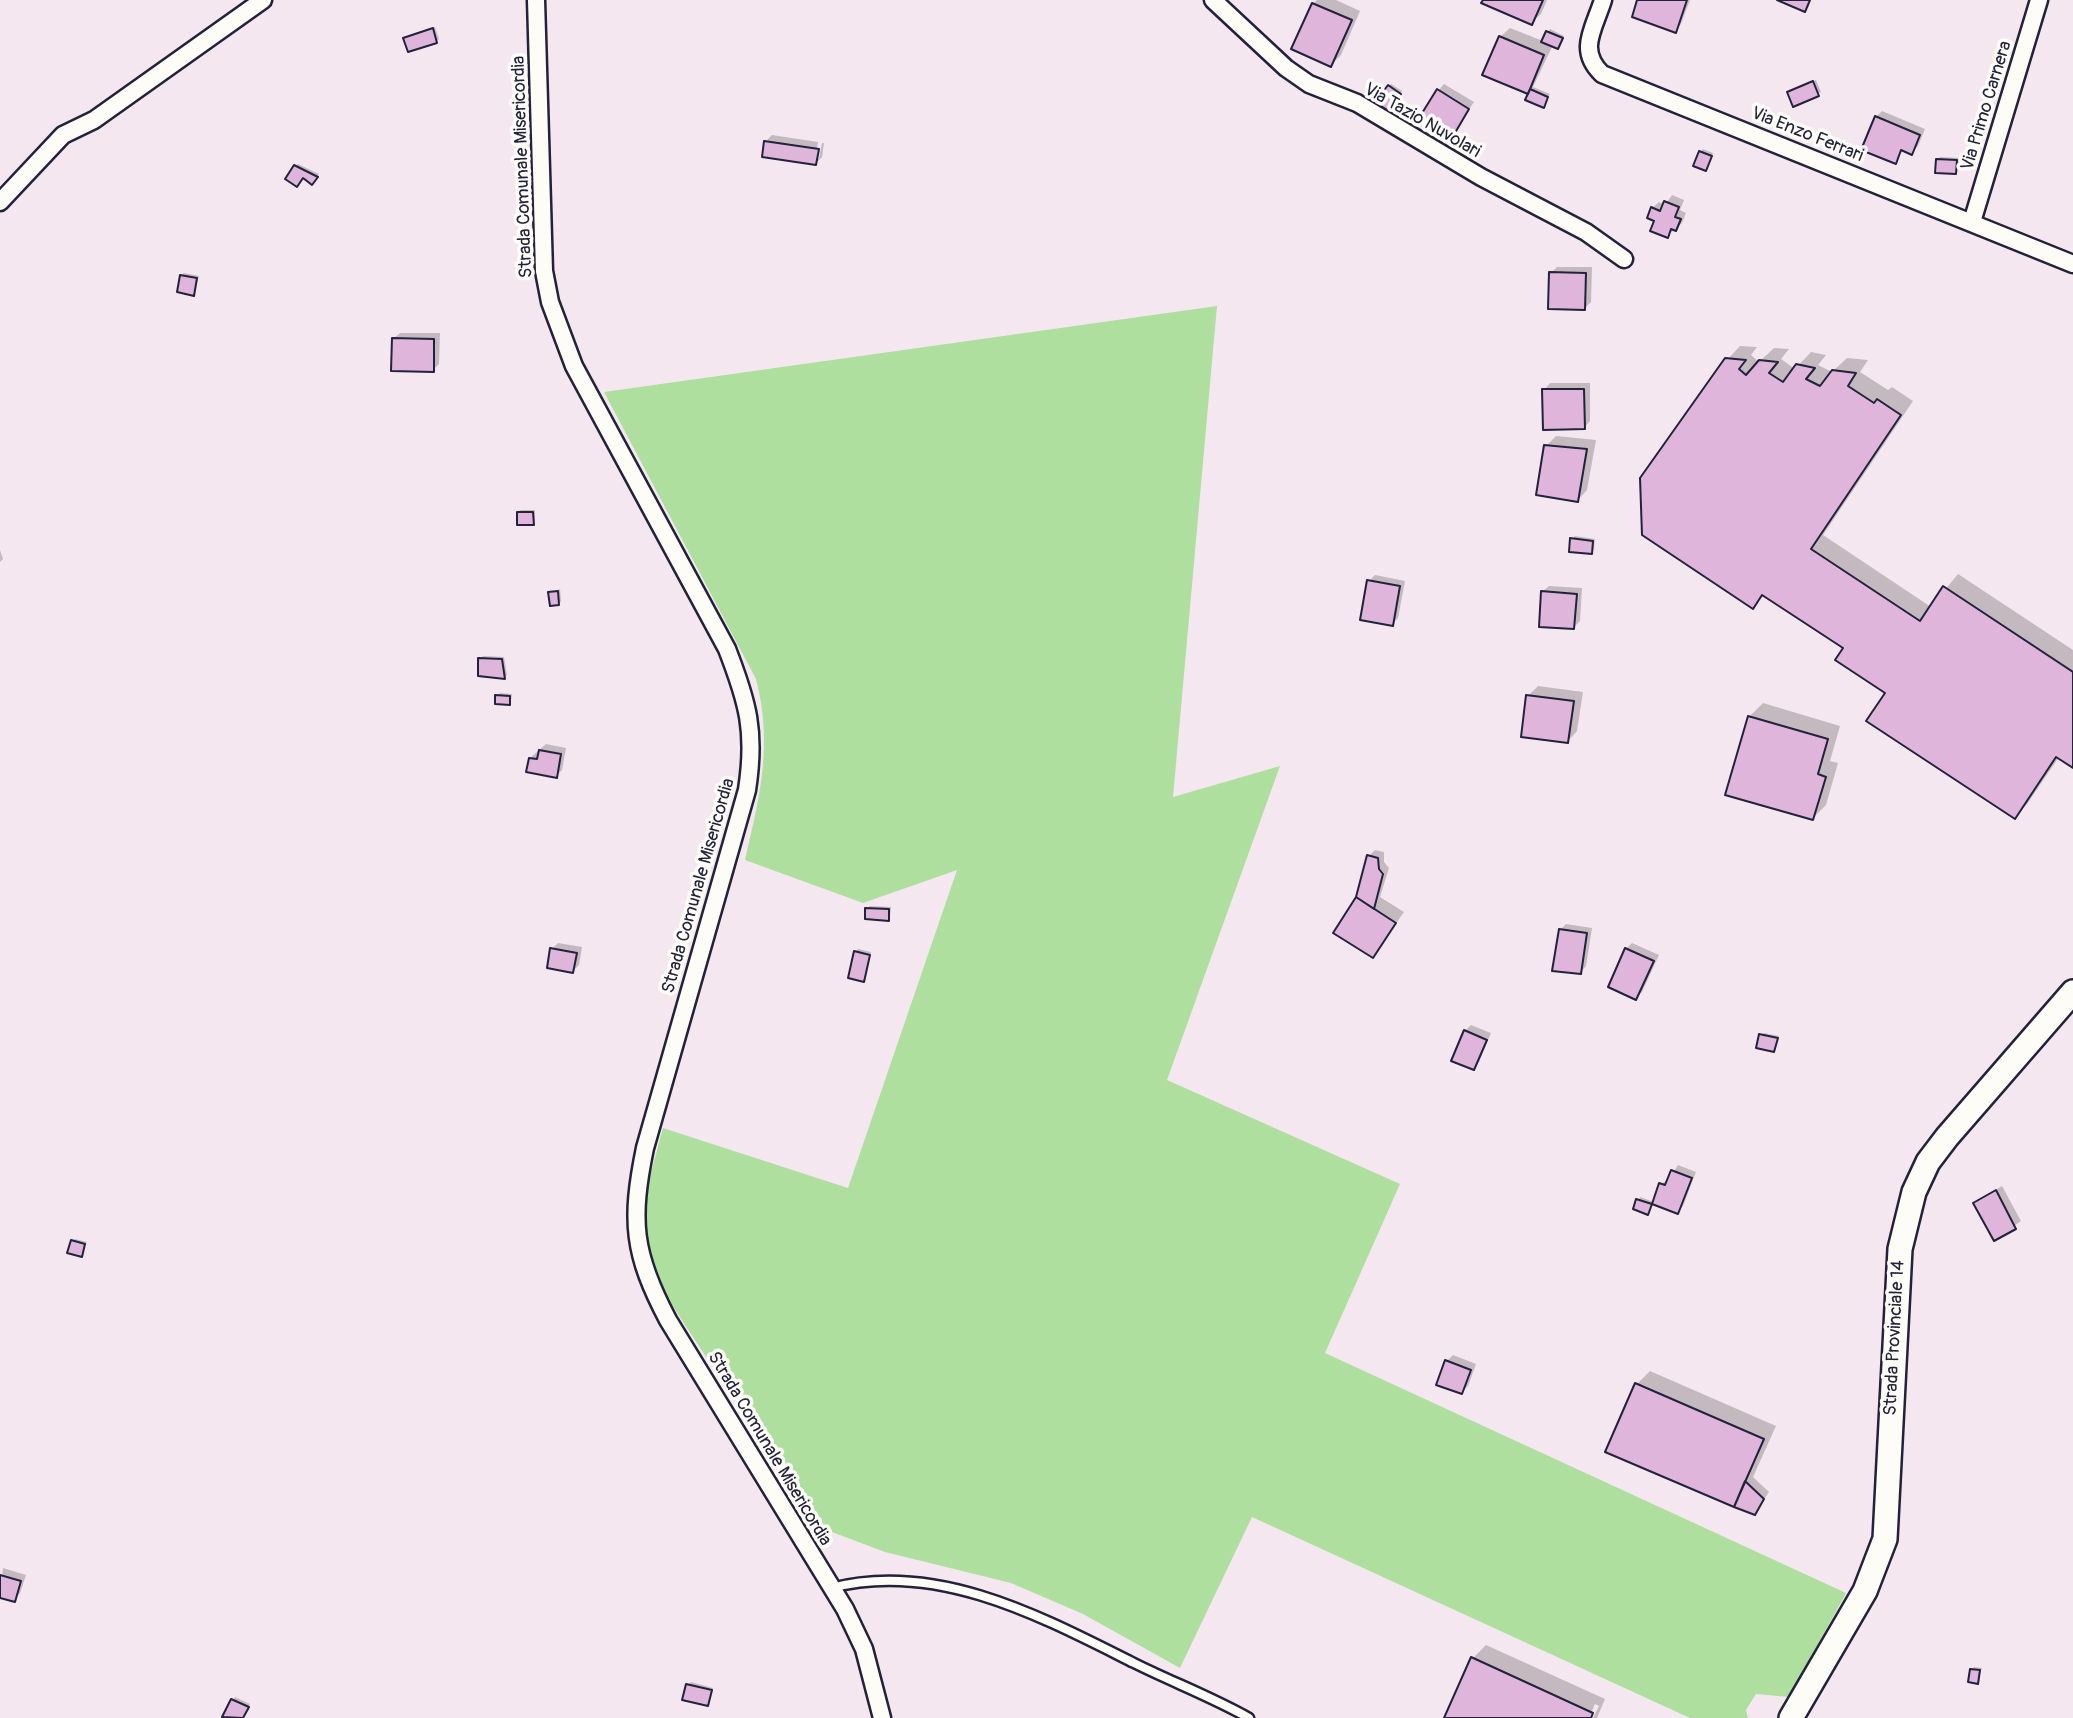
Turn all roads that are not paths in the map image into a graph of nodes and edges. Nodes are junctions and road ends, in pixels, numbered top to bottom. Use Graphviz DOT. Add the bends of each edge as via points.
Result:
graph roads {
  1 [pos="263,0"];
  2 [pos="536,0"];
  3 [pos="1213,0"];
  4 [pos="1603,0"];
  5 [pos="2039,0"];
  6 [pos="0,202"];
  7 [pos="1972,222"];
  8 [pos="1624,259"];
  9 [pos="2073,264"];
  10 [pos="2073,992"];
  11 [pos="831,1588"];
  12 [pos="882,1718"];
  13 [pos="1250,1718"];
  14 [pos="1791,1718"];
  1 -- 6 [label="street" via="94,120 63,135"];
  2 -- 11 [label="street, Strada Comunale Misericordia" via="544,271 550,302 574,366 727,649 743,690 753,750 747,790 645,1148 634,1227 650,1287 668,1320"];
  3 -- 8 [label="street, Via Tazio Nuvolari" via="1309,84 1357,103 1481,177 1586,232"];
  4 -- 7 [label="street, Via Enzo Ferrari" via="1587,48 1590,62 1602,74"];
  5 -- 7 [label="street, Via Primo Carnera"];
  7 -- 9 [label="street, Via Enzo Ferrari"];
  10 -- 14 [label="main road, Strada Provinciale 14" via="1947,1137 1914,1192 1898,1272 1885,1539 1865,1591"];
  11 -- 12 [label="street, Strada Comunale Misericordia" via="864,1649"];
  11 -- 13 [label="lane" via="864,1579 912,1581 1004,1602"];
}
